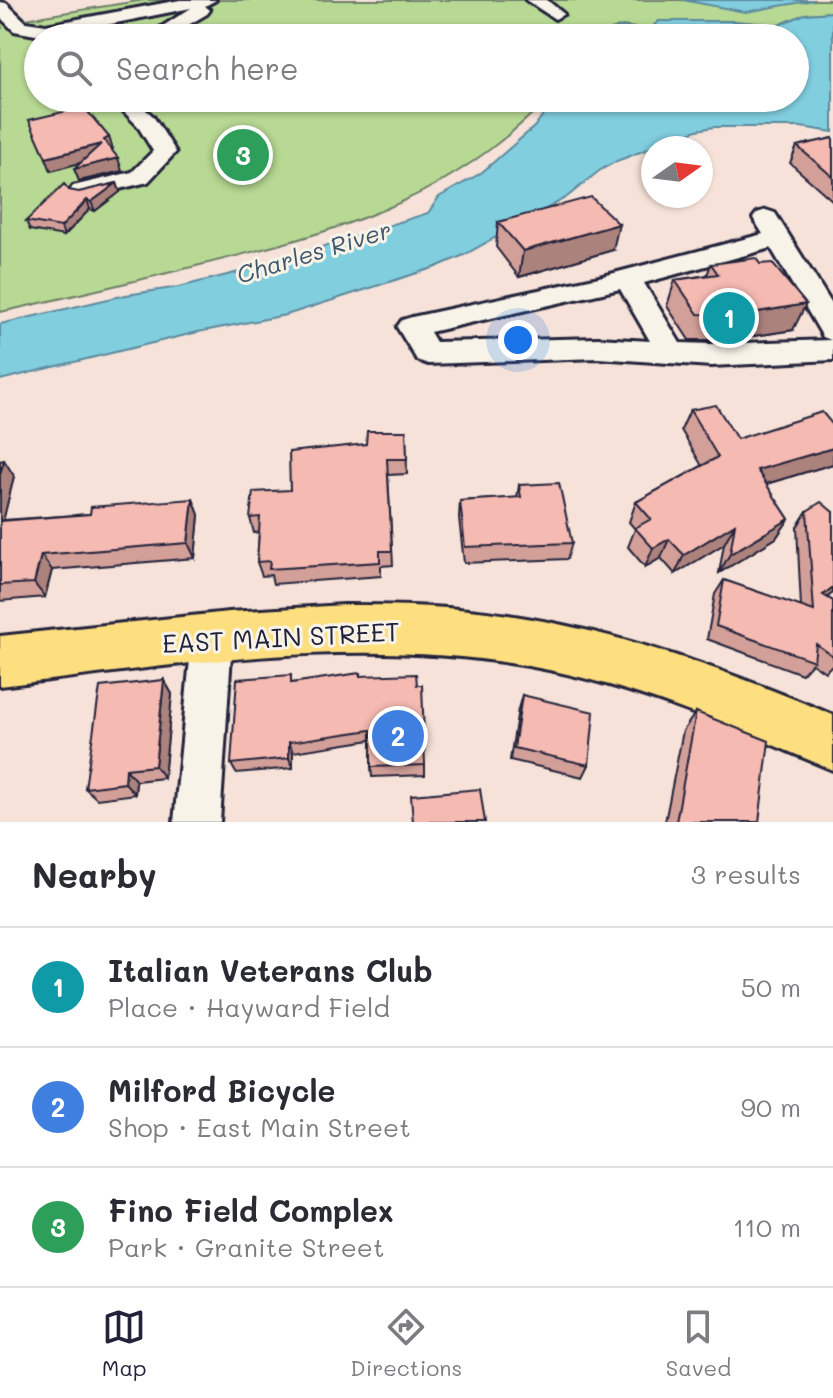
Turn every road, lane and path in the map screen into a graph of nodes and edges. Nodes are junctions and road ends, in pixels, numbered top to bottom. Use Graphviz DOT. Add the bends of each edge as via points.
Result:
graph roads {
  1 [pos="207,0"];
  2 [pos="218,0"];
  3 [pos="535,0"];
  4 [pos="0,7"];
  5 [pos="555,14"];
  6 [pos="103,20"];
  7 [pos="88,24"];
  8 [pos="107,24"];
  9 [pos="177,24"];
  10 [pos="24,28"];
  11 [pos="135,112"];
  12 [pos="142,112"];
  13 [pos="145,121"];
  14 [pos="82,191"];
  15 [pos="627,278"];
  16 [pos="833,330"];
  17 [pos="833,350"];
  18 [pos="671,352"];
  19 [pos="212,639"];
  20 [pos="0,661"];
  21 [pos="833,743"];
  22 [pos="197,822"];
  1 -- 6 [label="street"];
  2 -- 9 [label="street"];
  3 -- 5 [label="street"];
  4 -- 10 [label="street"];
  6 -- 7 [label="street"];
  6 -- 8 [label="street"];
  11 -- 13 [label="street"];
  12 -- 13 [label="street"];
  13 -- 14 [label="street" via="165,152 140,177"];
  15 -- 16 [label="street" via="772,228"];
  15 -- 18 [label="street"];
  15 -- 18 [label="street" via="412,327 428,353 598,348"];
  17 -- 18 [label="street"];
  19 -- 20 [label="main road, EAST MAIN STREET"];
  19 -- 21 [label="main road, EAST MAIN STREET" via="369,630 522,640 644,668"];
  19 -- 22 [label="street"];
}
